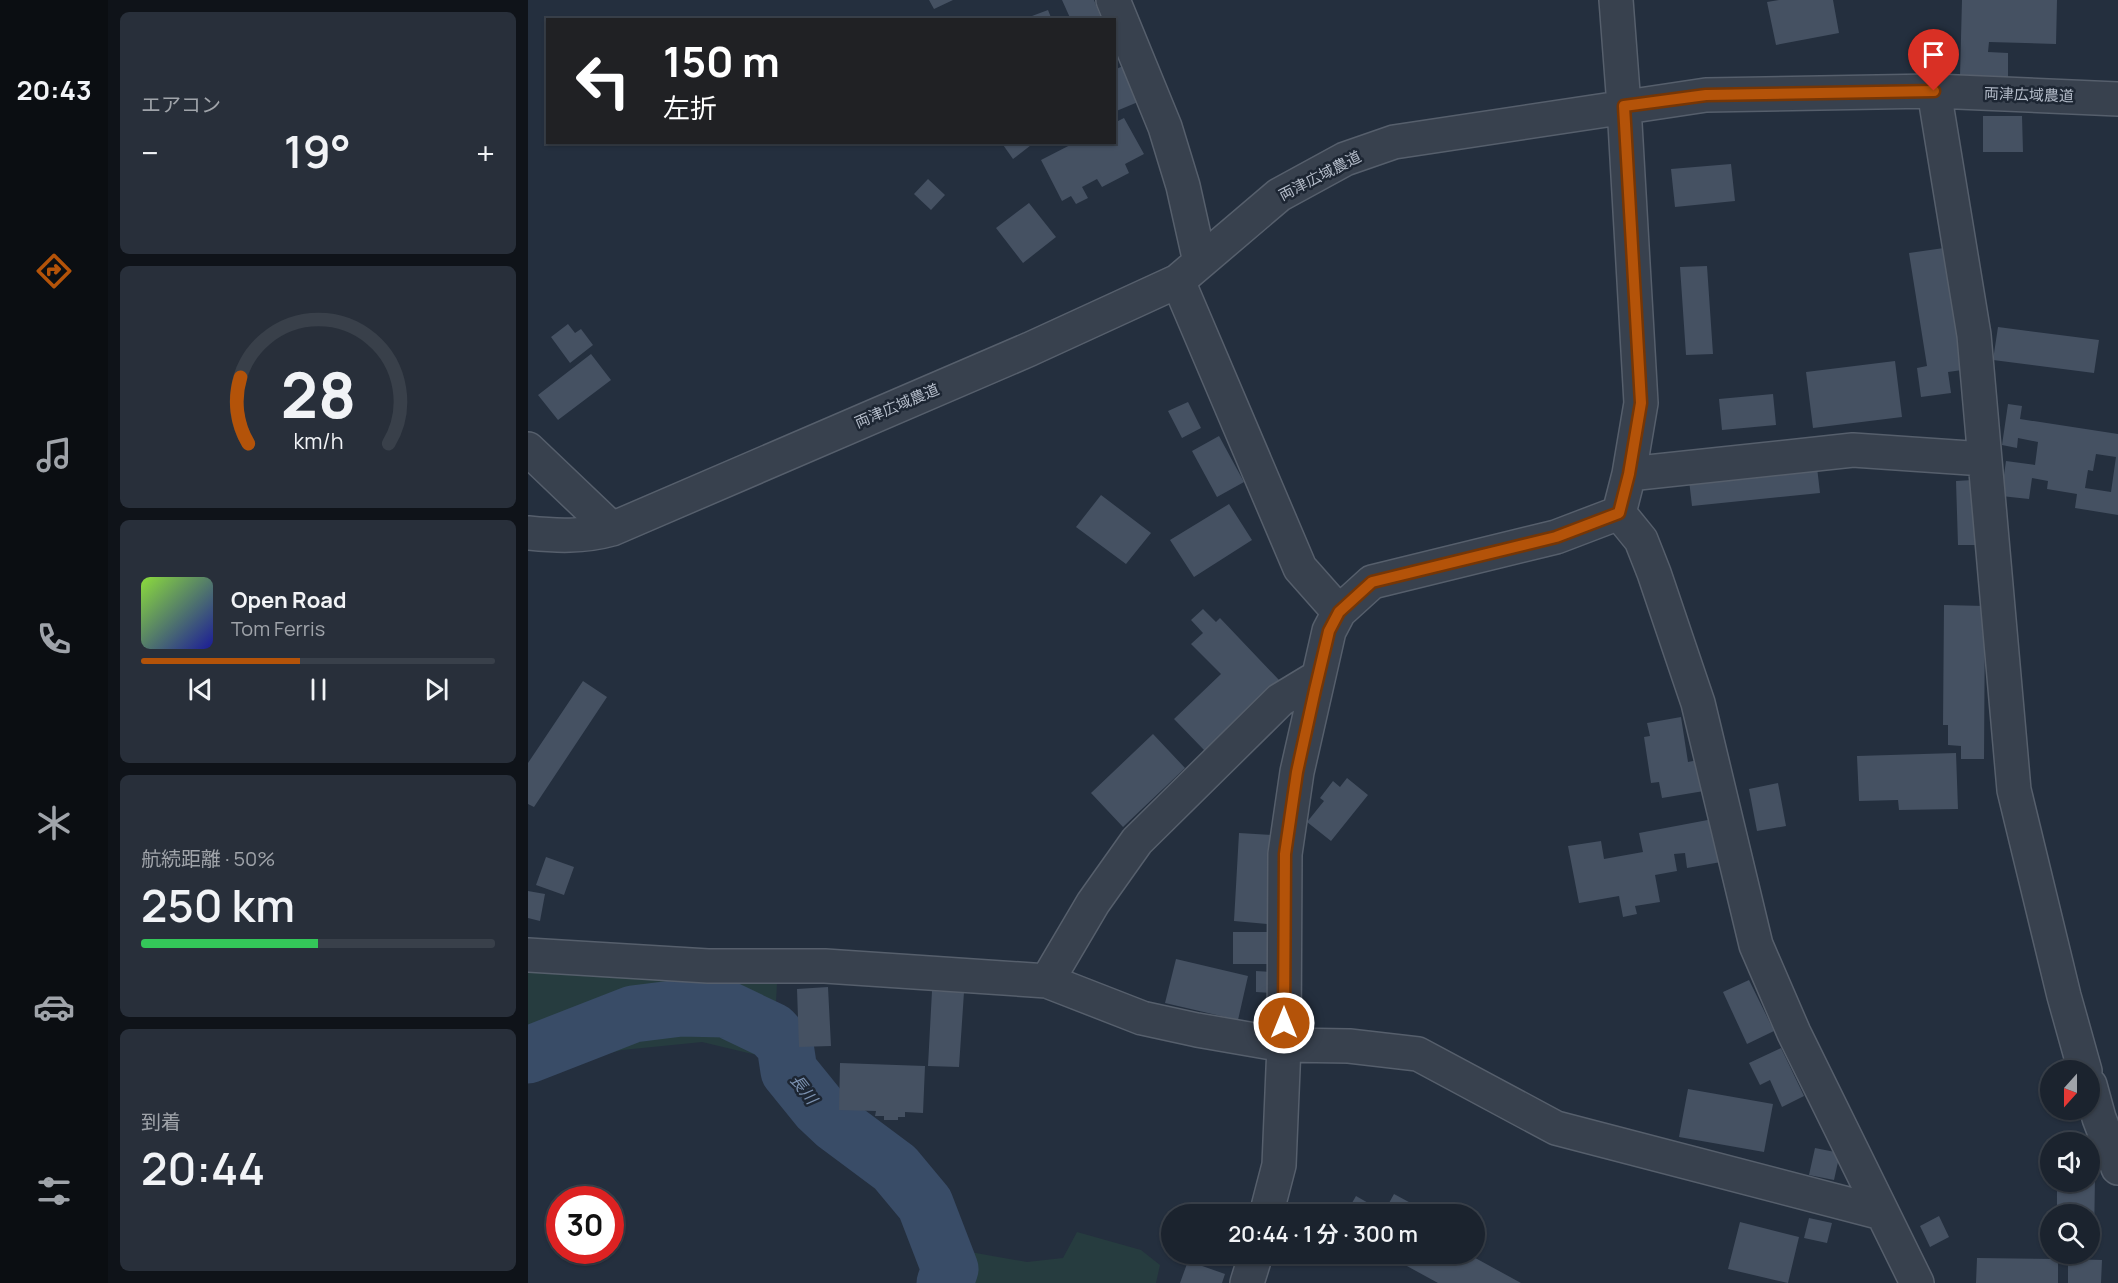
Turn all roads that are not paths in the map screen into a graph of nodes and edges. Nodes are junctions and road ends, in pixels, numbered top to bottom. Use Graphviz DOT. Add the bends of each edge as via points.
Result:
graph roads {
  1 [pos="1113,0"];
  2 [pos="1616,0"];
  3 [pos="1934,91"];
  4 [pos="2118,99"];
  5 [pos="1624,106"];
  6 [pos="1189,271"];
  7 [pos="528,449"];
  8 [pos="1984,459"];
  9 [pos="1629,474"];
  10 [pos="1619,513"];
  11 [pos="612,529"];
  12 [pos="528,533"];
  13 [pos="1339,612"];
  14 [pos="1318,677"];
  15 [pos="528,955"];
  16 [pos="1047,981"];
  17 [pos="1284,1045"];
  18 [pos="2082,1060"];
  19 [pos="2100,1120"];
  20 [pos="2118,1168"];
  21 [pos="1269,1204"];
  22 [pos="1882,1213"];
  23 [pos="1253,1264"];
  24 [pos="1247,1283"];
  25 [pos="1917,1283"];
  1 -- 6 [label="street" via="1165,127 1183,186"];
  2 -- 5 [label="street"];
  3 -- 4 [label="street, 両津広域農道"];
  3 -- 5 [label="street, 両津広域農道" via="1706,95"];
  3 -- 8 [label="street" via="1974,335"];
  5 -- 6 [label="street, 両津広域農道" via="1394,142 1345,159 1280,195"];
  5 -- 9 [label="street" via="1641,403"];
  6 -- 11 [label="street, 両津広域農道" via="1030,349"];
  6 -- 13 [label="street" via="1300,568"];
  7 -- 11 [label="street"];
  8 -- 9 [label="street" via="1853,450"];
  8 -- 18 [label="street" via="2014,790"];
  9 -- 10 [label="street"];
  10 -- 13 [label="street" via="1556,537 1372,582"];
  10 -- 22 [label="street" via="1641,540 1698,703 1756,945 1794,1033"];
  11 -- 12 [label="street, 両津広域農道" via="591,535"];
  13 -- 14 [label="street" via="1329,631"];
  14 -- 16 [label="street" via="1280,700 1137,841"];
  14 -- 17 [label="street" via="1297,772 1285,854"];
  15 -- 16 [label="street" via="708,966 825,966"];
  16 -- 17 [label="street" via="1142,1018"];
  17 -- 21 [label="street" via="1280,1165"];
  17 -- 22 [label="street" via="1349,1046 1418,1054 1556,1128"];
  19 -- 20 [label="street"];
  22 -- 25 [label="street"];
  23 -- 24 [label="street"];
}
